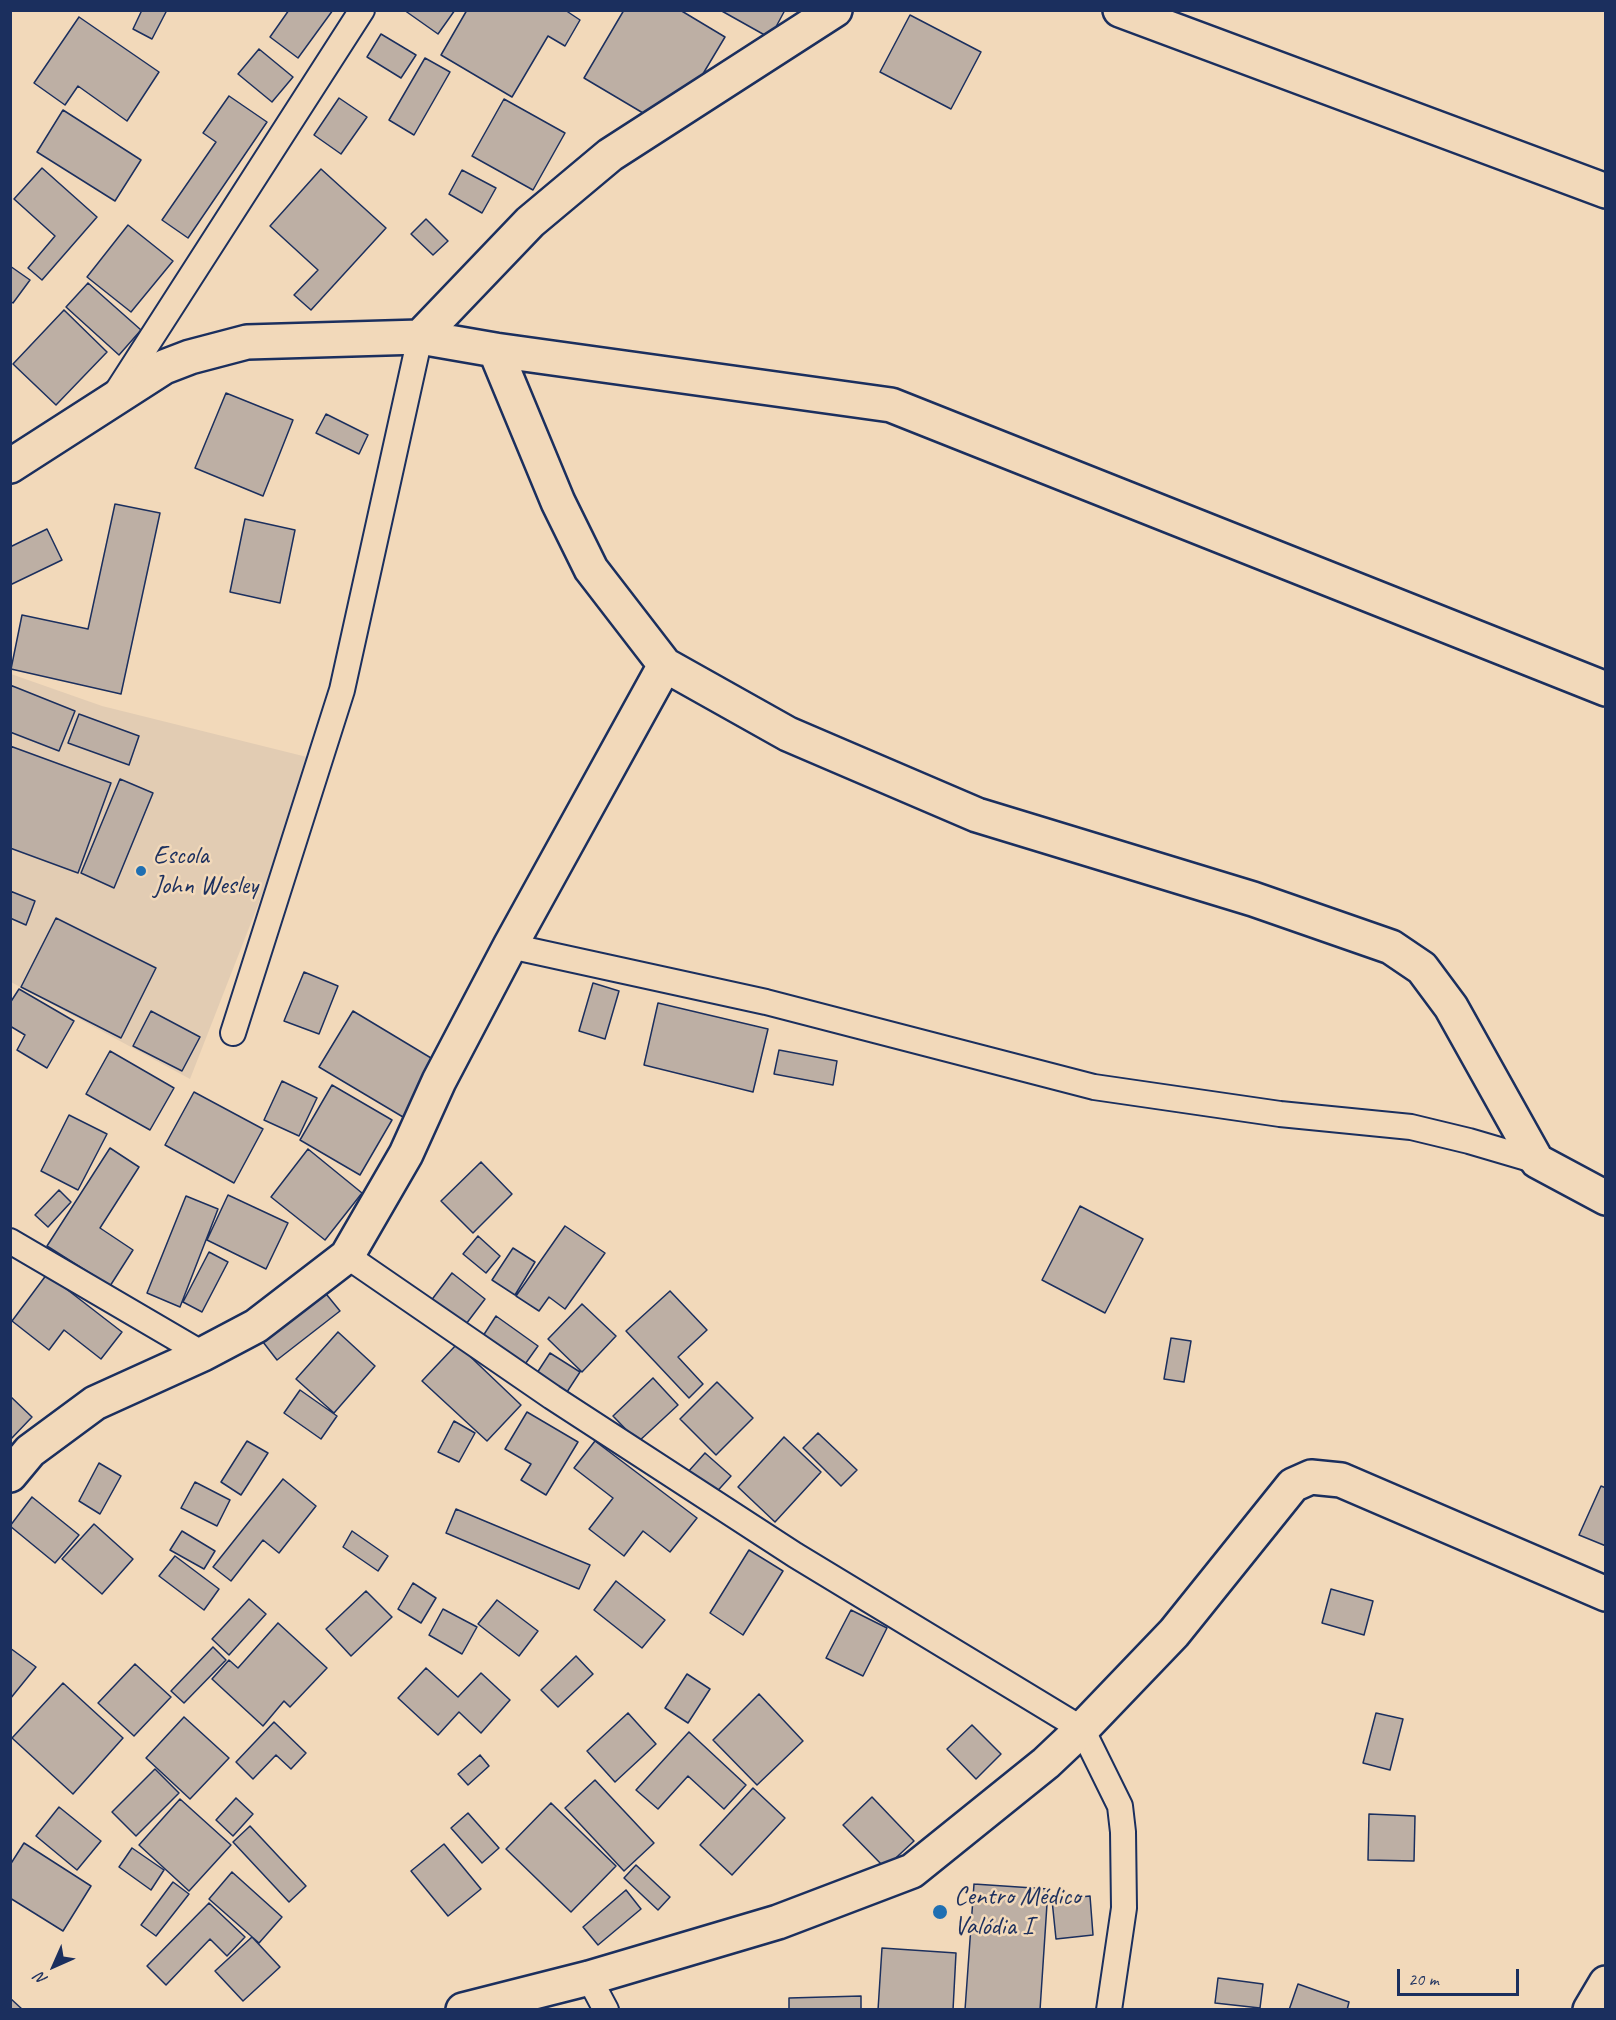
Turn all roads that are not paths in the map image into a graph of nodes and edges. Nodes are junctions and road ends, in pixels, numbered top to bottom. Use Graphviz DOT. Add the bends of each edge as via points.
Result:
graph roads {
  1 [pos="362,10"];
  2 [pos="835,10"];
  3 [pos="1120,10"];
  4 [pos="1605,191"];
  5 [pos="420,337"];
  6 [pos="495,350"];
  7 [pos="107,405"];
  8 [pos="10,466"];
  9 [pos="665,665"];
  10 [pos="1605,689"];
  11 [pos="510,946"];
  12 [pos="233,1033"];
  13 [pos="1537,1161"];
  14 [pos="1605,1198"];
  15 [pos="10,1242"];
  16 [pos="347,1256"];
  17 [pos="203,1354"];
  18 [pos="10,1475"];
  19 [pos="1605,1594"];
  20 [pos="1082,1729"];
  21 [pos="589,1978"];
  22 [pos="1605,1983"];
  23 [pos="463,2010"];
  24 [pos="606,2010"];
  25 [pos="1109,2010"];
  26 [pos="1590,2010"];
  1 -- 7 [label="lane"];
  2 -- 5 [label="street" via="610,154 530,222"];
  3 -- 4 [label="street"];
  5 -- 6 [label="street"];
  5 -- 7 [label="street" via="247,342 165,368"];
  5 -- 12 [label="lane" via="342,690"];
  6 -- 9 [label="street" via="558,502 591,569"];
  6 -- 10 [label="street" via="891,405"];
  7 -- 8 [label="street"];
  9 -- 11 [label="street"];
  9 -- 13 [label="street" via="788,734 977,815 1253,899 1391,947 1422,968 1451,1007"];
  11 -- 13 [label="lane" via="766,1002 1094,1087 1280,1114 1411,1127"];
  11 -- 16 [label="street" via="439,1081 406,1154"];
  13 -- 14 [label="street"];
  15 -- 17 [label="lane"];
  16 -- 17 [label="street" via="256,1326"];
  16 -- 20 [label="lane" via="552,1397 795,1555"];
  17 -- 18 [label="street" via="95,1403 30,1451"];
  19 -- 20 [label="street" via="1341,1480 1311,1477 1293,1485 1173,1633"];
  20 -- 21 [label="street" via="1047,1763 912,1871 778,1922"];
  20 -- 25 [label="lane" via="1120,1806 1123,1832 1124,1908"];
  21 -- 23 [label="street"];
  21 -- 24 [label="lane"];
  22 -- 26 [label="street"];
}
